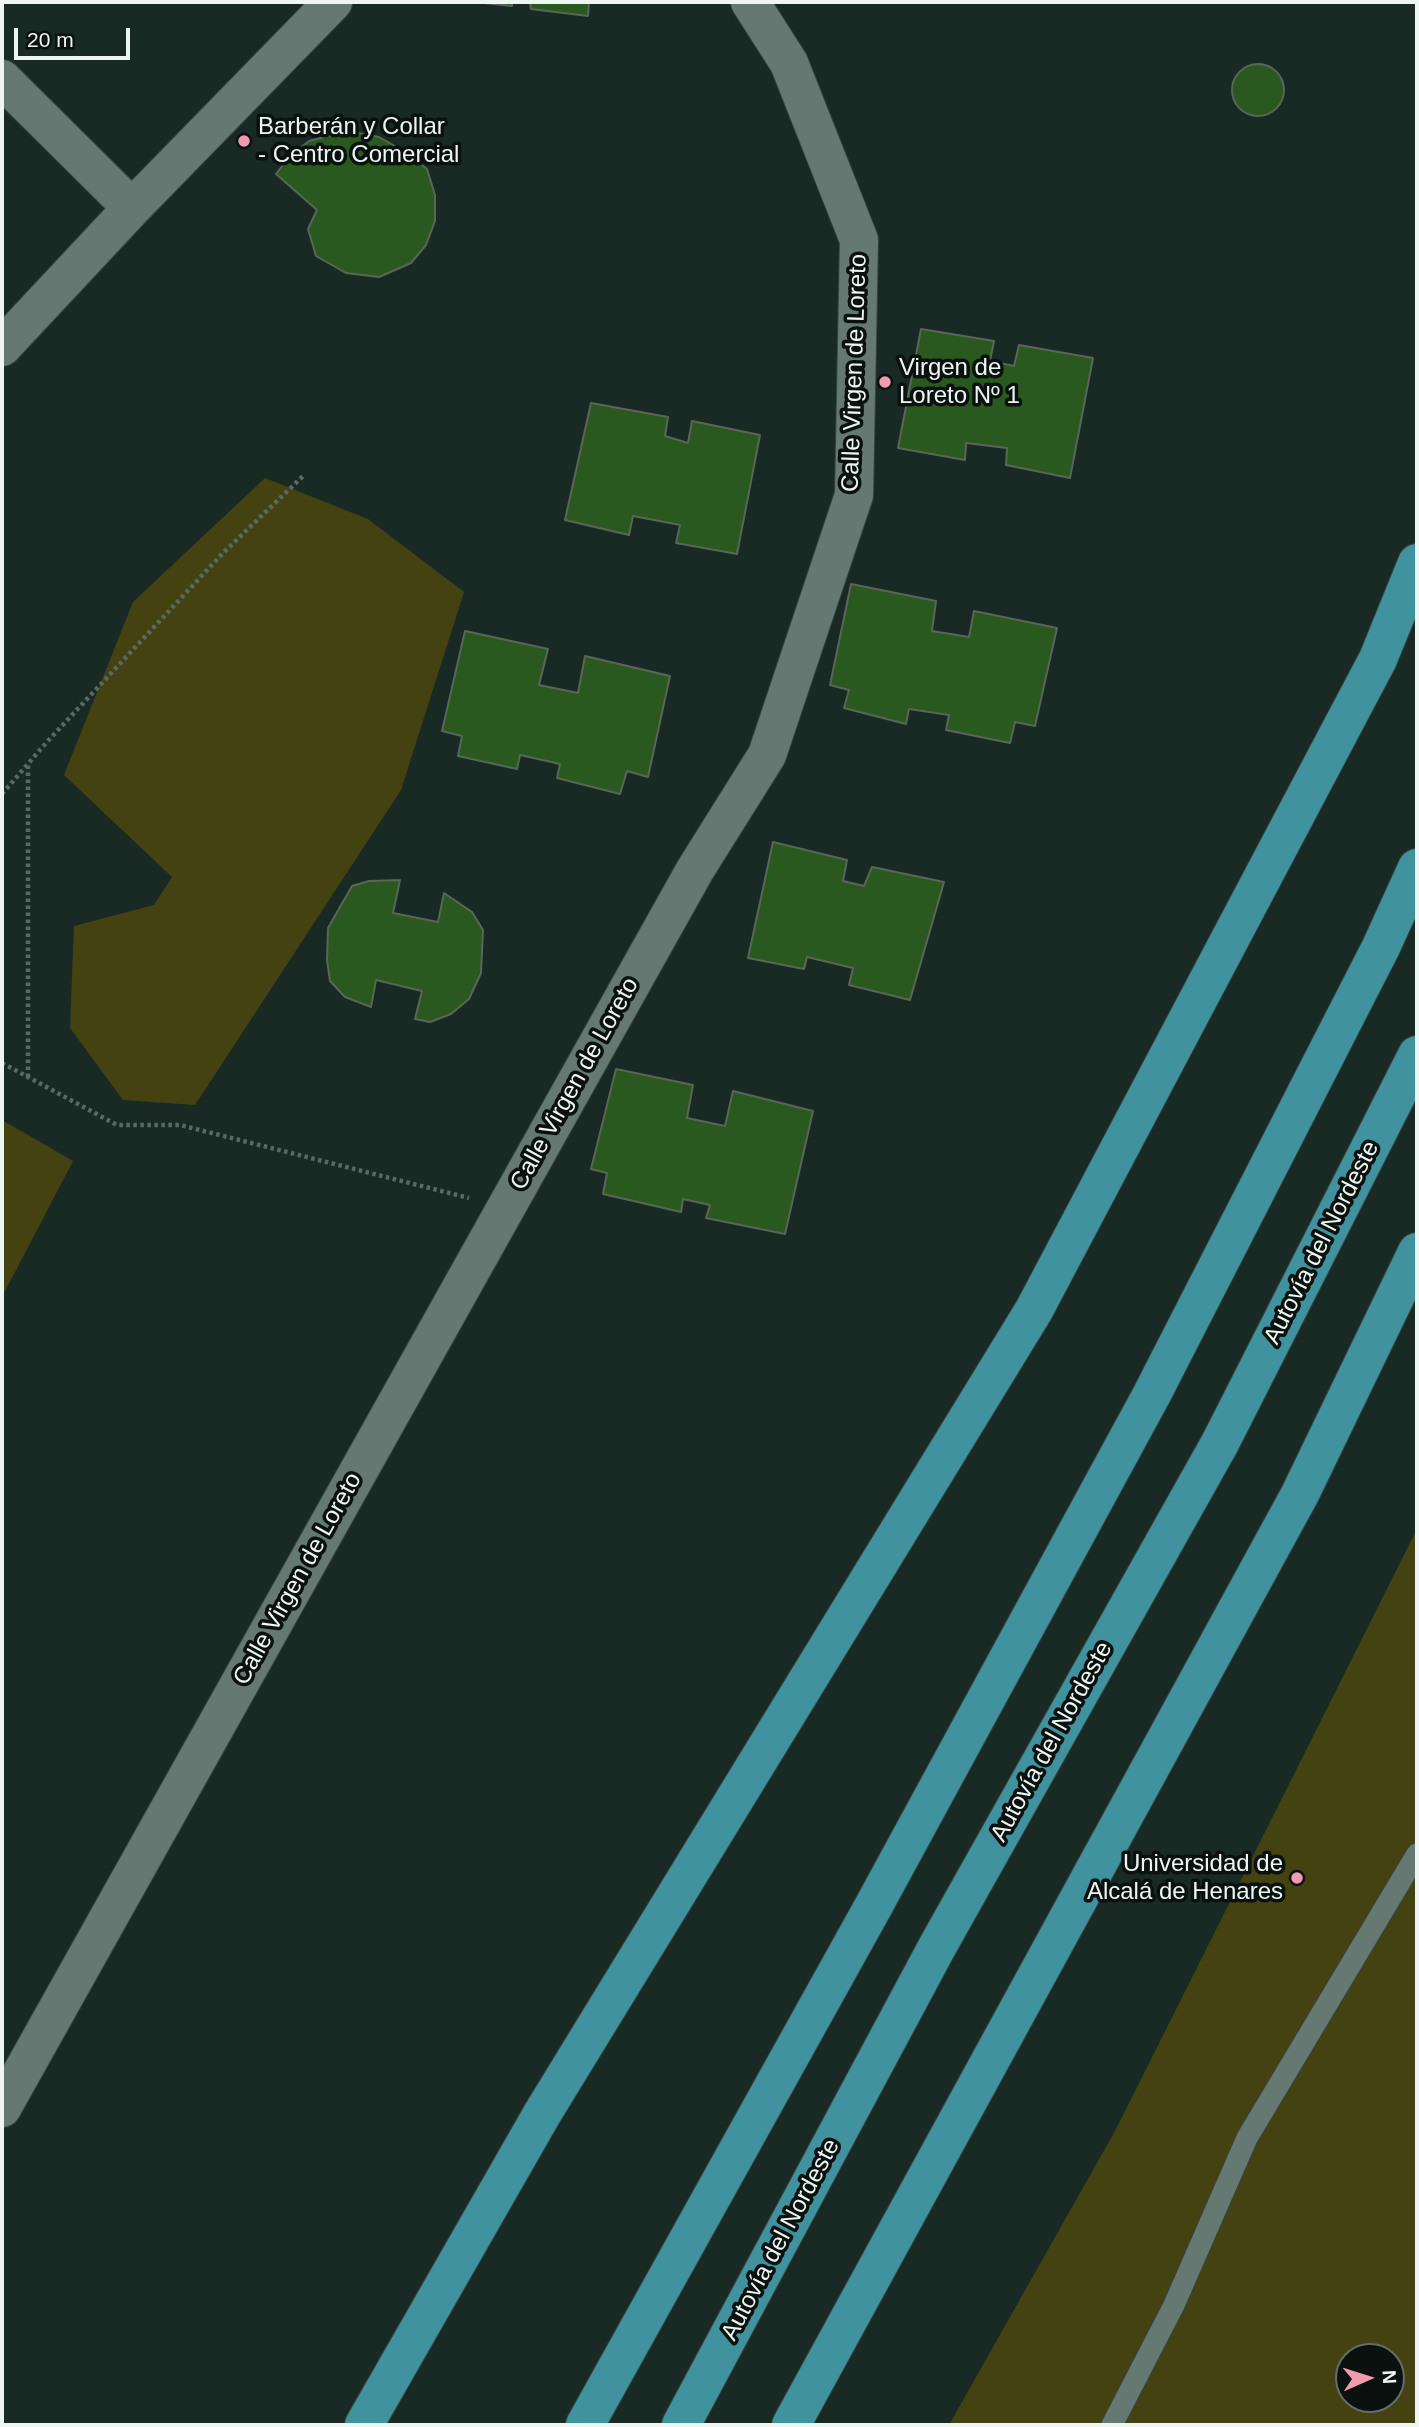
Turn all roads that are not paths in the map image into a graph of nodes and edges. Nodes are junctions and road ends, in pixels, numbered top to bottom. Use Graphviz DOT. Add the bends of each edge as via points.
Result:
graph roads {
  1 [pos="333,2"];
  2 [pos="750,2"];
  3 [pos="2,79"];
  4 [pos="132,208"];
  5 [pos="2,347"];
  6 [pos="1417,564"];
  7 [pos="1417,868"];
  8 [pos="1417,1055"];
  9 [pos="1417,1252"];
  10 [pos="1417,1854"];
  11 [pos="2,2108"];
  12 [pos="364,2425"];
  13 [pos="585,2425"];
  14 [pos="681,2425"];
  15 [pos="790,2425"];
  16 [pos="1112,2425"];
  1 -- 4 [label="street"];
  2 -- 11 [label="street, Calle Virgen de Loreto" via="789,63 859,240 854,495 767,755 695,870"];
  3 -- 4 [label="street"];
  4 -- 5 [label="street"];
  6 -- 12 [label="highway" via="1378,659 1034,1310 542,2114"];
  7 -- 13 [label="highway" via="1152,1394"];
  8 -- 14 [label="highway, Autovía del Nordeste" via="1220,1443 937,1947"];
  9 -- 15 [label="highway" via="1300,1494"];
  10 -- 16 [label="lane" via="1247,2138 1174,2305"];
}
